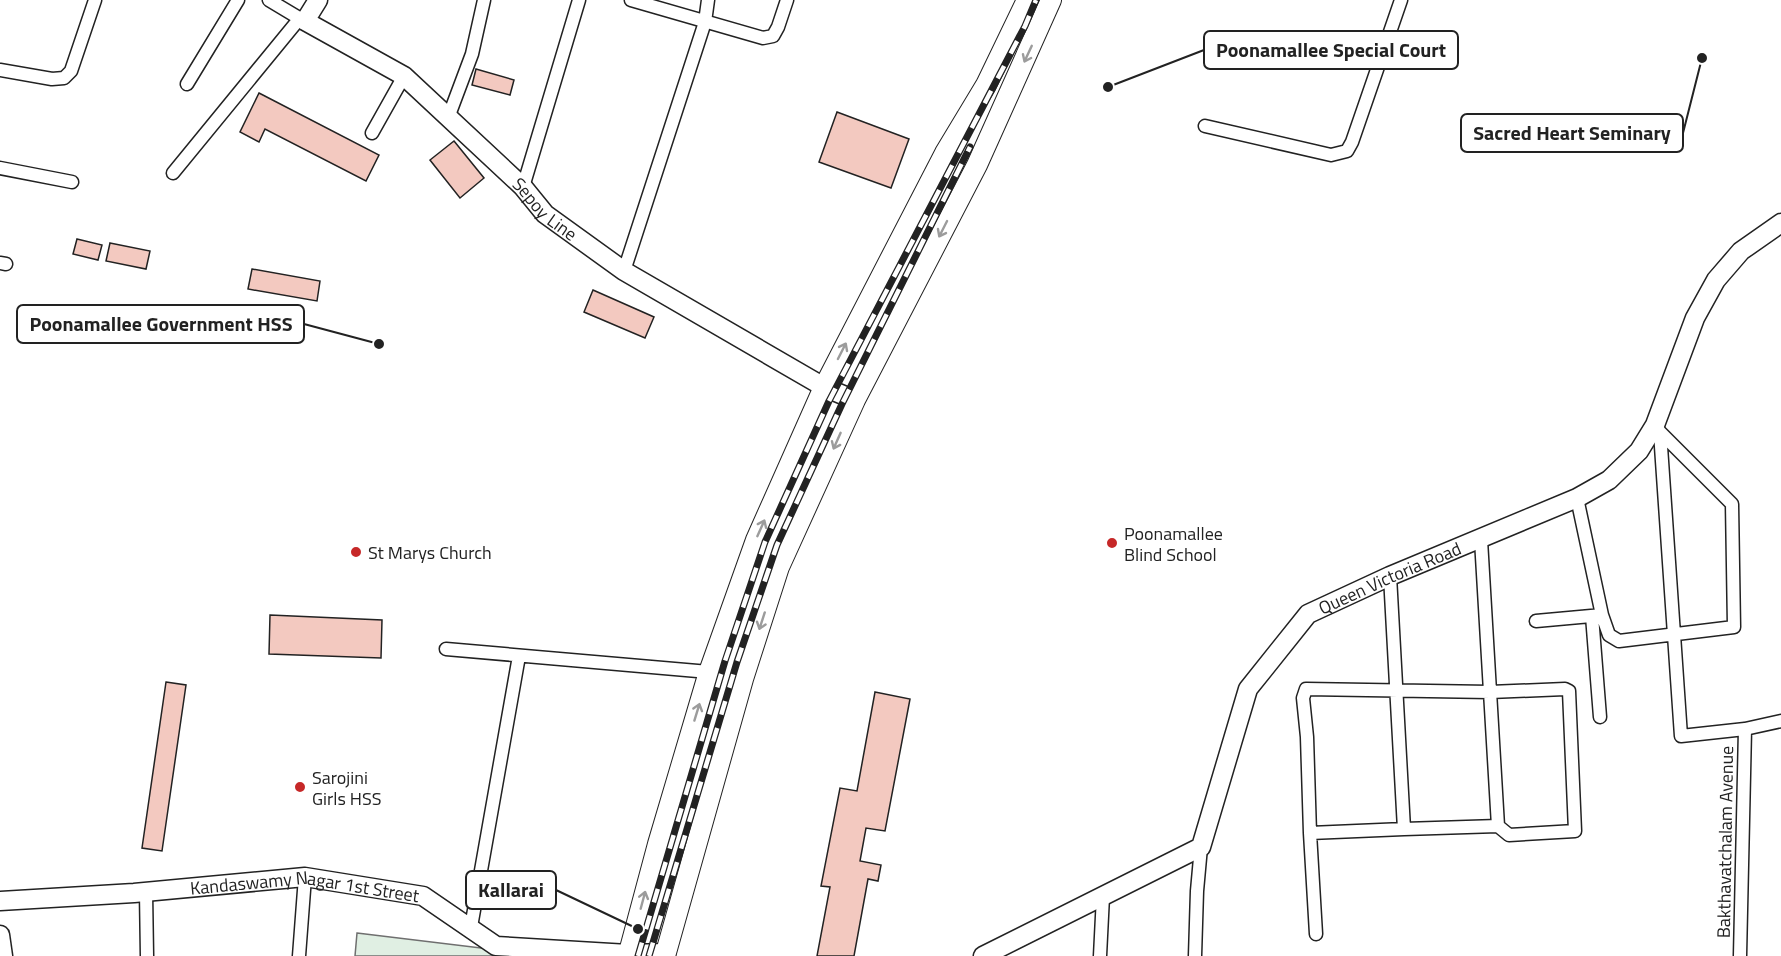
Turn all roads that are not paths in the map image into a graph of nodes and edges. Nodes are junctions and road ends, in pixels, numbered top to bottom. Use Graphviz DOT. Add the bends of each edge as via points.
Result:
graph roads {
  1 [pos="95,0"];
  2 [pos="238,0"];
  3 [pos="268,0"];
  4 [pos="318,0"];
  5 [pos="484,0"];
  6 [pos="579,0"];
  7 [pos="631,0"];
  8 [pos="708,0"];
  9 [pos="787,0"];
  10 [pos="1027,0"];
  11 [pos="1051,0"];
  12 [pos="1401,0"];
  13 [pos="302,20"];
  14 [pos="705,22"];
  15 [pos="0,70"];
  16 [pos="404,76"];
  17 [pos="187,84"];
  18 [pos="448,118"];
  19 [pos="1205,126"];
  20 [pos="372,133"];
  21 [pos="0,168"];
  22 [pos="173,173"];
  23 [pos="72,182"];
  24 [pos="523,187"];
  25 [pos="1781,223"];
  26 [pos="624,271"];
  27 [pos="824,387"];
  28 [pos="855,400"];
  29 [pos="1657,428"];
  30 [pos="1577,498"];
  31 [pos="1481,540"];
  32 [pos="1390,576"];
  33 [pos="1597,616"];
  34 [pos="1536,621"];
  35 [pos="1674,633"];
  36 [pos="446,649"];
  37 [pos="519,656"];
  38 [pos="709,672"];
  39 [pos="1398,689"];
  40 [pos="1490,692"];
  41 [pos="1600,717"];
  42 [pos="1781,721"];
  43 [pos="1745,729"];
  44 [pos="1498,826"];
  45 [pos="1404,829"];
  46 [pos="1310,833"];
  47 [pos="1201,847"];
  48 [pos="305,878"];
  49 [pos="146,892"];
  50 [pos="1103,896"];
  51 [pos="0,901"];
  52 [pos="471,927"];
  53 [pos="1316,934"];
  54 [pos="0,935"];
  55 [pos="1012,949"];
  56 [pos="628,955"];
  57 [pos="666,955"];
  58 [pos="3,956"];
  59 [pos="147,956"];
  60 [pos="299,956"];
  61 [pos="982,956"];
  62 [pos="1100,956"];
  63 [pos="1195,956"];
  64 [pos="1740,956"];
  1 -- 15 [label="street" via="71,70 64,78"];
  2 -- 17 [label="street"];
  3 -- 13 [label="street"];
  4 -- 13 [label="street"];
  5 -- 18 [label="street" via="472,54"];
  6 -- 24 [label="street"];
  7 -- 14 [label="street"];
  8 -- 14 [label="street"];
  9 -- 14 [label="street" via="773,36 754,37"];
  27 -- 10 [label="main road, one-way" via="945,153 986,86"];
  11 -- 28 [label="main road, one-way" via="976,165"];
  12 -- 19 [label="street" via="1347,152 1331,155"];
  13 -- 16 [label="street, Sepoy Line"];
  13 -- 22 [label="street"];
  14 -- 26 [label="street"];
  16 -- 18 [label="street, Sepoy Line"];
  16 -- 20 [label="street"];
  18 -- 24 [label="street, Sepoy Line"];
  21 -- 23 [label="street"];
  24 -- 26 [label="street, Sepoy Line" via="545,214"];
  25 -- 29 [label="street, Queen Victoria Road" via="1741,251 1716,280 1695,318"];
  26 -- 27 [label="street, Sepoy Line"];
  27 -- 28 [label="street, Sepoy Line"];
  38 -- 27 [label="main road, one-way" via="756,540"];
  28 -- 57 [label="main road, one-way" via="779,567 743,679"];
  29 -- 30 [label="street, Queen Victoria Road" via="1609,480"];
  29 -- 35 [label="street"];
  29 -- 35 [label="street" via="1732,504 1734,627"];
  30 -- 31 [label="street, Queen Victoria Road"];
  30 -- 33 [label="street"];
  31 -- 32 [label="street, Queen Victoria Road"];
  31 -- 40 [label="street"];
  32 -- 39 [label="street"];
  32 -- 47 [label="street, Queen Victoria Road" via="1308,614 1248,689"];
  33 -- 34 [label="street"];
  33 -- 35 [label="street" via="1609,635 1619,641"];
  33 -- 41 [label="street"];
  35 -- 43 [label="street" via="1681,736"];
  36 -- 37 [label="street"];
  37 -- 38 [label="street"];
  37 -- 52 [label="street"];
  56 -- 38 [label="main road, one-way"];
  39 -- 40 [label="street"];
  39 -- 45 [label="street"];
  39 -- 46 [label="street" via="1306,688 1303,698"];
  40 -- 44 [label="street"];
  40 -- 44 [label="street" via="1565,689 1570,696 1575,831 1509,835"];
  42 -- 43 [label="street"];
  43 -- 64 [label="street, Bakthavatchalam Avenue"];
  44 -- 45 [label="street"];
  45 -- 46 [label="street"];
  46 -- 53 [label="street"];
  47 -- 50 [label="street"];
  47 -- 63 [label="street"];
  48 -- 49 [label="street, Kandaswamy Nagar 1st Street"];
  48 -- 52 [label="street, Kandaswamy Nagar 1st Street" via="423,896"];
  48 -- 60 [label="street"];
  49 -- 51 [label="street, Kandaswamy Nagar 1st Street"];
  49 -- 59 [label="street"];
  50 -- 55 [label="street"];
  50 -- 62 [label="street"];
  52 -- 56 [label="street, Kandaswamy Nagar 1st Street" via="496,946"];
  54 -- 58 [label="street"];
  55 -- 61 [label="street"];
  56 -- 57 [label="street, Kandaswamy Nagar 1st Street"];
}
